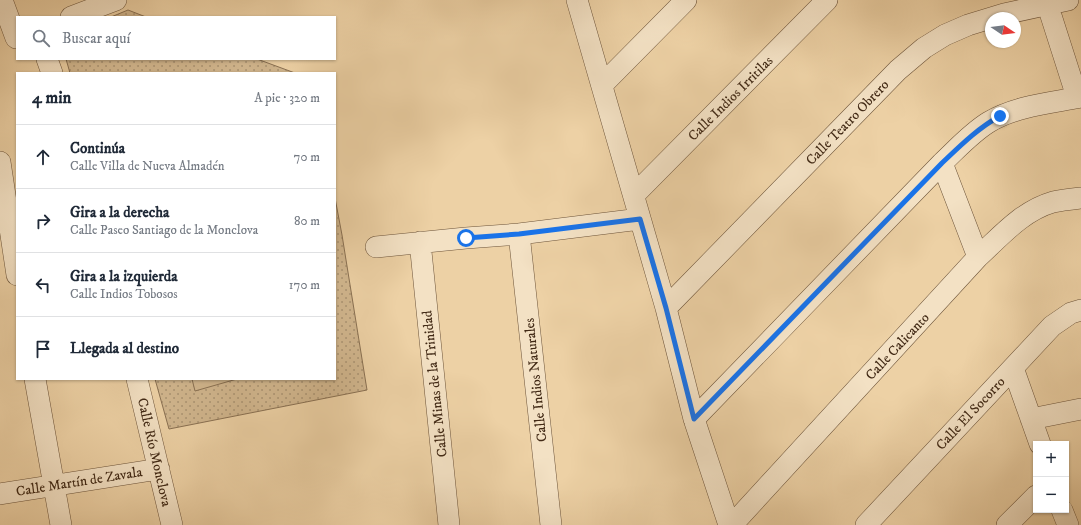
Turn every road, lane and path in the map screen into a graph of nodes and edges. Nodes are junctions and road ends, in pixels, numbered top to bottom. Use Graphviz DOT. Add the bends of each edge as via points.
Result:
graph roads {
  1 [pos="2,0"];
  2 [pos="577,0"];
  3 [pos="686,0"];
  4 [pos="827,0"];
  5 [pos="1068,0"];
  6 [pos="112,1"];
  7 [pos="1047,2"];
  8 [pos="74,16"];
  9 [pos="11,40"];
  10 [pos="48,60"];
  11 [pos="52,72"];
  12 [pos="602,85"];
  13 [pos="1079,97"];
  14 [pos="0,162"];
  15 [pos="942,163"];
  16 [pos="634,195"];
  17 [pos="1081,198"];
  18 [pos="640,219"];
  19 [pos="519,234"];
  20 [pos="420,242"];
  21 [pos="376,247"];
  22 [pos="978,257"];
  23 [pos="16,268"];
  24 [pos="666,308"];
  25 [pos="1081,310"];
  26 [pos="1013,368"];
  27 [pos="35,380"];
  28 [pos="137,380"];
  29 [pos="1081,409"];
  30 [pos="694,419"];
  31 [pos="1031,419"];
  32 [pos="1039,441"];
  33 [pos="159,469"];
  34 [pos="54,485"];
  35 [pos="0,494"];
  36 [pos="1033,499"];
  37 [pos="61,525"];
  38 [pos="172,525"];
  39 [pos="449,525"];
  40 [pos="551,525"];
  41 [pos="729,525"];
  42 [pos="732,525"];
  43 [pos="866,525"];
  44 [pos="1007,525"];
  1 -- 9 [label="street"];
  2 -- 12 [label="street"];
  3 -- 12 [label="street"];
  4 -- 16 [label="street, Calle Indios Irritilas"];
  5 -- 7 [label="street, Calle Teatro Obrero"];
  6 -- 8 [label="street"];
  7 -- 13 [label="street"];
  7 -- 24 [label="street, Calle Teatro Obrero" via="968,26 945,35 924,48 898,70"];
  10 -- 11 [label="street"];
  12 -- 16 [label="street"];
  13 -- 15 [label="street" via="1014,110 1000,116 974,134"];
  14 -- 23 [label="street"];
  15 -- 22 [label="street"];
  15 -- 30 [label="street"];
  16 -- 18 [label="street"];
  17 -- 22 [label="street, Calle Calicanto" via="1053,202 1032,211 1018,220"];
  18 -- 19 [label="street"];
  18 -- 24 [label="street"];
  19 -- 20 [label="street"];
  19 -- 40 [label="street, Calle Indios Naturales"];
  20 -- 21 [label="street"];
  20 -- 39 [label="street, Calle Minas de la Trinidad"];
  22 -- 42 [label="street, Calle Calicanto"];
  24 -- 30 [label="street"];
  25 -- 26 [label="street, Calle El Socorro" via="1052,326"];
  26 -- 31 [label="street"];
  26 -- 43 [label="street, Calle El Socorro"];
  27 -- 34 [label="street"];
  28 -- 33 [label="street, Calle Río Monclova"];
  29 -- 31 [label="street"];
  30 -- 41 [label="street"];
  31 -- 32 [label="street"];
  33 -- 34 [label="street, Calle Martín de Zavala"];
  33 -- 38 [label="street, Calle Río Monclova"];
  34 -- 35 [label="street, Calle Martín de Zavala"];
  34 -- 37 [label="street"];
  36 -- 44 [label="street"];
}
